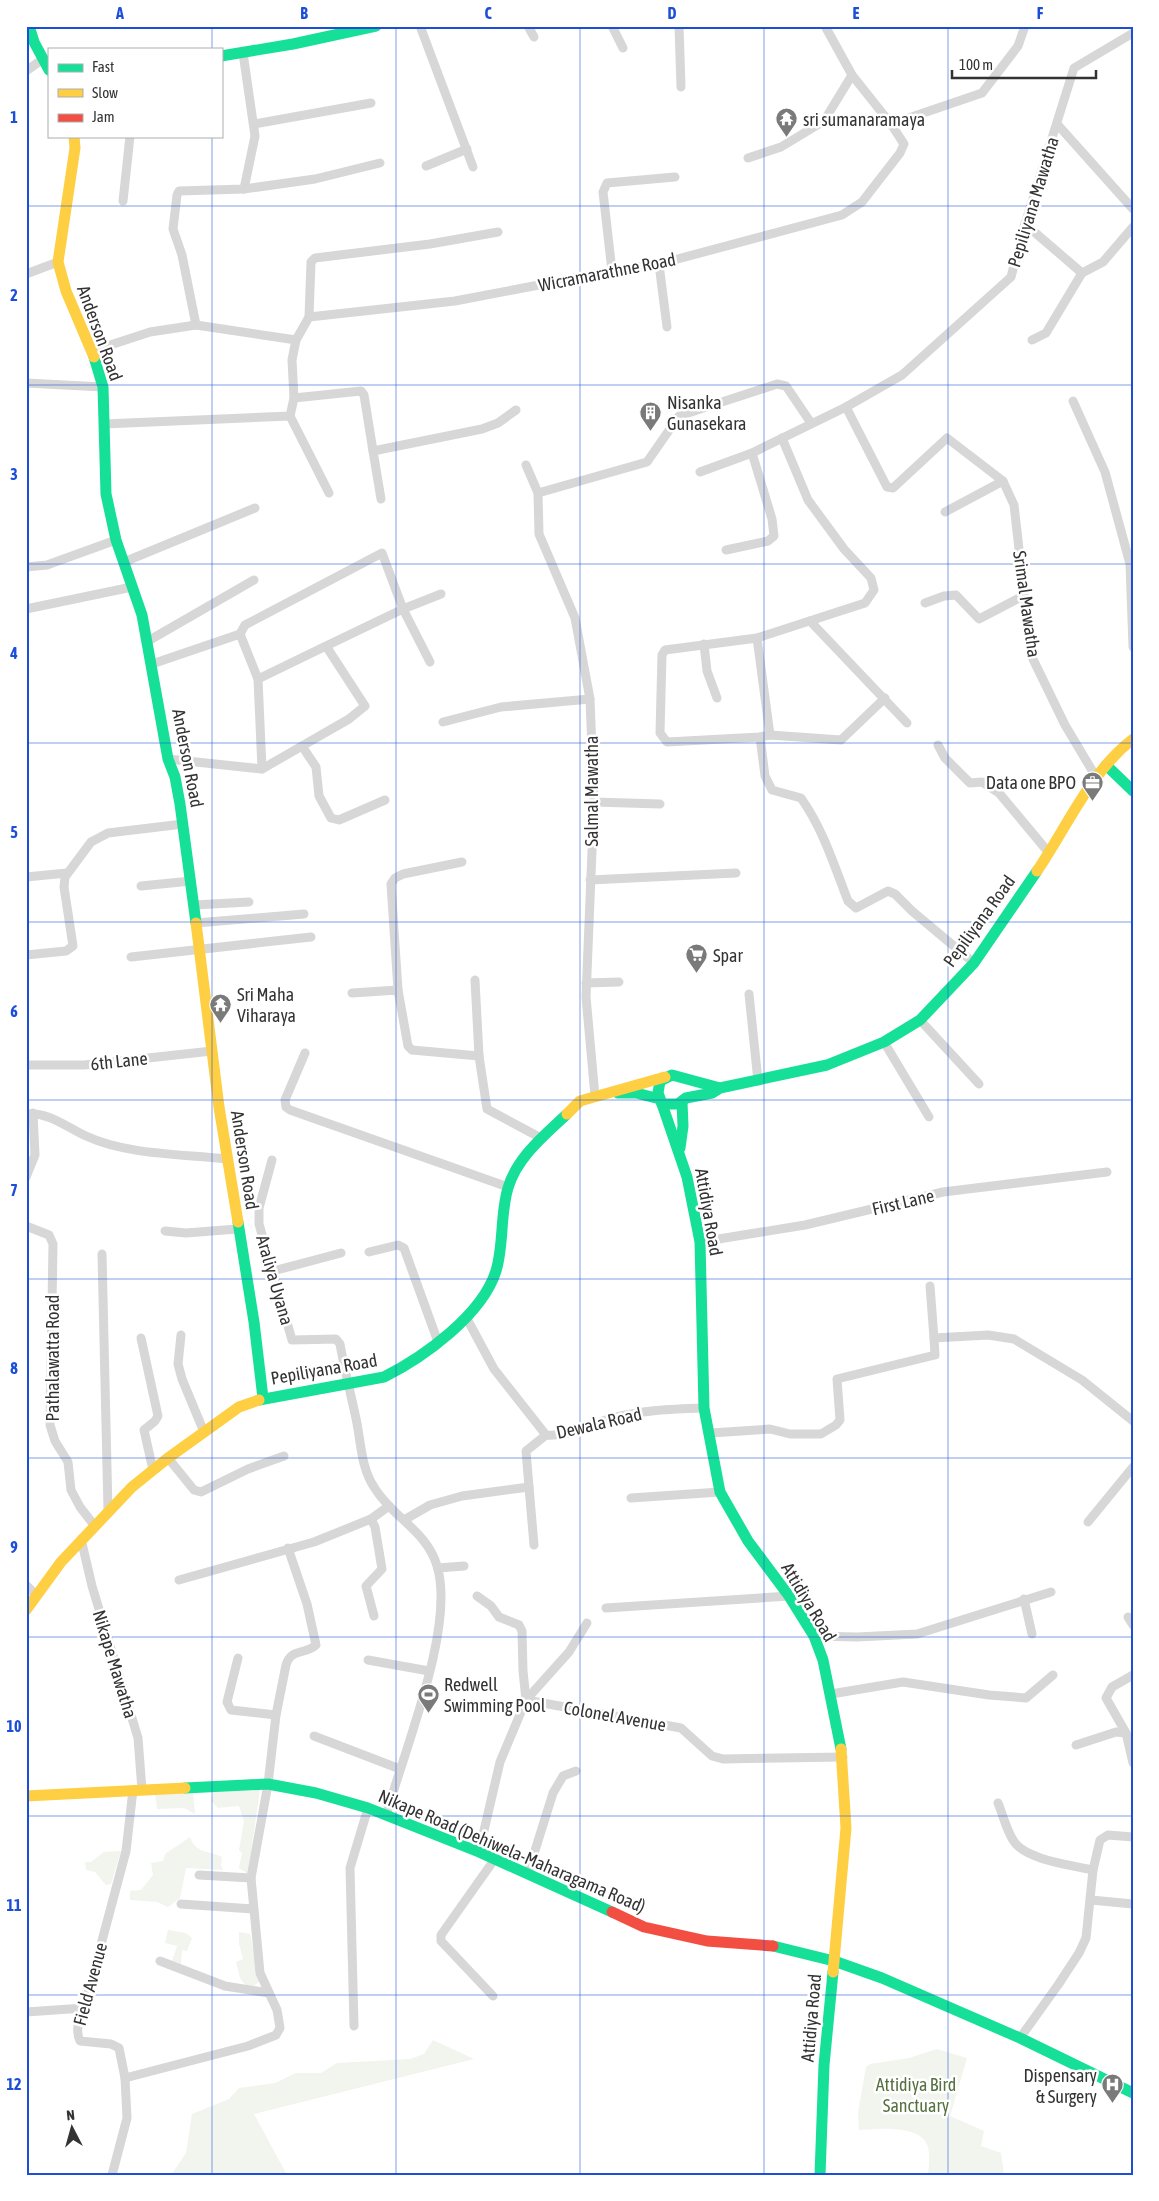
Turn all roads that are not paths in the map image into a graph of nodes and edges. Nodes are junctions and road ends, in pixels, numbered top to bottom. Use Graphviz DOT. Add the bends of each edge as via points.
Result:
graph roads {
  1 [pos="29,26"];
  2 [pos="376,26"];
  3 [pos="420,26"];
  4 [pos="528,26"];
  5 [pos="612,26"];
  6 [pos="679,26"];
  7 [pos="824,26"];
  8 [pos="1025,26"];
  9 [pos="1133,33"];
  10 [pos="534,37"];
  11 [pos="30,43"];
  12 [pos="623,48"];
  13 [pos="242,53"];
  14 [pos="222,56"];
  15 [pos="42,59"];
  16 [pos="48,68"];
  17 [pos="26,71"];
  18 [pos="852,75"];
  19 [pos="681,86"];
  20 [pos="371,103"];
  21 [pos="254,124"];
  22 [pos="891,124"];
  23 [pos="1057,124"];
  24 [pos="74,138"];
  25 [pos="130,138"];
  26 [pos="467,149"];
  27 [pos="748,158"];
  28 [pos="380,163"];
  29 [pos="426,166"];
  30 [pos="473,167"];
  31 [pos="675,177"];
  32 [pos="244,189"];
  33 [pos="124,201"];
  34 [pos="1133,209"];
  35 [pos="1025,224"];
  36 [pos="1133,227"];
  37 [pos="498,232"];
  38 [pos="58,262"];
  39 [pos="659,264"];
  40 [pos="612,271"];
  41 [pos="1082,273"];
  42 [pos="26,274"];
  43 [pos="309,316"];
  44 [pos="196,325"];
  45 [pos="667,327"];
  46 [pos="296,340"];
  47 [pos="1032,340"];
  48 [pos="92,352"];
  49 [pos="26,383"];
  50 [pos="103,387"];
  51 [pos="294,398"];
  52 [pos="1073,401"];
  53 [pos="846,408"];
  54 [pos="516,410"];
  55 [pos="290,416"];
  56 [pos="811,423"];
  57 [pos="104,424"];
  58 [pos="782,438"];
  59 [pos="373,451"];
  60 [pos="752,453"];
  61 [pos="526,465"];
  62 [pos="700,472"];
  63 [pos="1004,481"];
  64 [pos="329,493"];
  65 [pos="538,493"];
  66 [pos="380,499"];
  67 [pos="255,508"];
  68 [pos="945,512"];
  69 [pos="116,540"];
  70 [pos="726,550"];
  71 [pos="124,562"];
  72 [pos="26,567"];
  73 [pos="254,580"];
  74 [pos="132,587"];
  75 [pos="441,594"];
  76 [pos="1023,596"];
  77 [pos="925,603"];
  78 [pos="26,609"];
  79 [pos="403,609"];
  80 [pos="810,621"];
  81 [pos="240,634"];
  82 [pos="757,638"];
  83 [pos="148,641"];
  84 [pos="704,644"];
  85 [pos="326,646"];
  86 [pos="1133,647"];
  87 [pos="430,662"];
  88 [pos="152,664"];
  89 [pos="258,679"];
  90 [pos="717,698"];
  91 [pos="886,698"];
  92 [pos="590,699"];
  93 [pos="443,722"];
  94 [pos="907,723"];
  95 [pos="770,735"];
  96 [pos="760,737"];
  97 [pos="1133,740"];
  98 [pos="938,745"];
  99 [pos="302,746"];
  100 [pos="168,759"];
  101 [pos="1106,765"];
  102 [pos="262,769"];
  103 [pos="1096,777"];
  104 [pos="1133,791"];
  105 [pos="385,800"];
  106 [pos="594,802"];
  107 [pos="660,804"];
  108 [pos="182,824"];
  109 [pos="1049,853"];
  110 [pos="462,862"];
  111 [pos="67,872"];
  112 [pos="736,873"];
  113 [pos="26,877"];
  114 [pos="590,880"];
  115 [pos="191,881"];
  116 [pos="141,886"];
  117 [pos="249,902"];
  118 [pos="194,905"];
  119 [pos="304,914"];
  120 [pos="196,923"];
  121 [pos="311,936"];
  122 [pos="198,950"];
  123 [pos="26,955"];
  124 [pos="131,956"];
  125 [pos="974,963"];
  126 [pos="475,980"];
  127 [pos="619,982"];
  128 [pos="586,983"];
  129 [pos="398,990"];
  130 [pos="352,993"];
  131 [pos="749,994"];
  132 [pos="920,1020"];
  133 [pos="884,1042"];
  134 [pos="212,1051"];
  135 [pos="305,1053"];
  136 [pos="479,1056"];
  137 [pos="26,1066"];
  138 [pos="680,1076"];
  139 [pos="665,1077"];
  140 [pos="758,1081"];
  141 [pos="979,1084"];
  142 [pos="720,1088"];
  143 [pos="613,1092"];
  144 [pos="595,1096"];
  145 [pos="684,1100"];
  146 [pos="661,1101"];
  147 [pos="29,1114"];
  148 [pos="929,1118"];
  149 [pos="541,1138"];
  150 [pos="679,1152"];
  151 [pos="226,1159"];
  152 [pos="272,1160"];
  153 [pos="1107,1172"];
  154 [pos="26,1177"];
  155 [pos="508,1186"];
  156 [pos="26,1226"];
  157 [pos="238,1230"];
  158 [pos="165,1231"];
  159 [pos="700,1242"];
  160 [pos="369,1252"];
  161 [pos="341,1253"];
  162 [pos="102,1254"];
  163 [pos="273,1271"];
  164 [pos="930,1286"];
  165 [pos="466,1317"];
  166 [pos="181,1335"];
  167 [pos="141,1338"];
  168 [pos="934,1338"];
  169 [pos="438,1342"];
  170 [pos="348,1385"];
  171 [pos="264,1398"];
  172 [pos="704,1408"];
  173 [pos="1133,1421"];
  174 [pos="204,1432"];
  175 [pos="711,1433"];
  176 [pos="546,1435"];
  177 [pos="284,1456"];
  178 [pos="168,1458"];
  179 [pos="1133,1467"];
  180 [pos="153,1470"];
  181 [pos="529,1487"];
  182 [pos="720,1492"];
  183 [pos="631,1498"];
  184 [pos="389,1506"];
  185 [pos="108,1510"];
  186 [pos="371,1519"];
  187 [pos="404,1520"];
  188 [pos="1088,1522"];
  189 [pos="94,1525"];
  190 [pos="81,1539"];
  191 [pos="534,1545"];
  192 [pos="288,1548"];
  193 [pos="464,1566"];
  194 [pos="438,1568"];
  195 [pos="178,1580"];
  196 [pos="26,1585"];
  197 [pos="1051,1592"];
  198 [pos="37,1596"];
  199 [pos="478,1596"];
  200 [pos="789,1596"];
  201 [pos="1024,1600"];
  202 [pos="606,1608"];
  203 [pos="26,1610"];
  204 [pos="374,1616"];
  205 [pos="1128,1617"];
  206 [pos="587,1623"];
  207 [pos="1133,1625"];
  208 [pos="1032,1634"];
  209 [pos="814,1636"];
  210 [pos="238,1658"];
  211 [pos="368,1660"];
  212 [pos="429,1671"];
  213 [pos="1052,1675"];
  214 [pos="1133,1675"];
  215 [pos="831,1694"];
  216 [pos="526,1700"];
  217 [pos="276,1715"];
  218 [pos="1126,1733"];
  219 [pos="314,1736"];
  220 [pos="1076,1745"];
  221 [pos="843,1757"];
  222 [pos="1133,1762"];
  223 [pos="400,1769"];
  224 [pos="576,1771"];
  225 [pos="268,1784"];
  226 [pos="138,1790"];
  227 [pos="26,1796"];
  228 [pos="998,1803"];
  229 [pos="368,1808"];
  230 [pos="386,1816"];
  231 [pos="1133,1837"];
  232 [pos="480,1852"];
  233 [pos="494,1860"];
  234 [pos="1093,1870"];
  235 [pos="528,1873"];
  236 [pos="199,1874"];
  237 [pos="251,1878"];
  238 [pos="1091,1900"];
  239 [pos="181,1904"];
  240 [pos="1133,1904"];
  241 [pos="253,1909"];
  242 [pos="160,1961"];
  243 [pos="834,1961"];
  244 [pos="269,1993"];
  245 [pos="493,1996"];
  246 [pos="84,2008"];
  247 [pos="26,2012"];
  248 [pos="354,2026"];
  249 [pos="1020,2038"];
  250 [pos="125,2078"];
  251 [pos="1133,2093"];
  252 [pos="112,2175"];
  253 [pos="820,2175"];
  1 -- 11 [label="main road"];
  2 -- 13 [label="main road"];
  3 -- 26 [label="street"];
  4 -- 10 [label="street"];
  5 -- 12 [label="street"];
  6 -- 19 [label="street"];
  7 -- 18 [label="street"];
  8 -- 22 [label="street" via="1018,46 982,92"];
  9 -- 23 [label="street, Pepiliyana Mawatha" via="1074,68"];
  11 -- 15 [label="main road"];
  13 -- 14 [label="main road"];
  13 -- 21 [label="street"];
  15 -- 16 [label="main road"];
  15 -- 17 [label="street"];
  18 -- 22 [label="street"];
  18 -- 27 [label="street" via="824,121 781,147"];
  20 -- 21 [label="street"];
  21 -- 32 [label="street" via="256,136"];
  22 -- 39 [label="street, Wicramarathne Road" via="904,144 900,153 862,202 842,215"];
  23 -- 34 [label="street"];
  23 -- 35 [label="street, Pepiliyana Mawatha"];
  24 -- 38 [label="main road, Anderson Road"];
  25 -- 33 [label="street"];
  26 -- 29 [label="street"];
  26 -- 30 [label="street"];
  28 -- 32 [label="street" via="315,179"];
  31 -- 40 [label="street" via="607,183 603,192"];
  32 -- 44 [label="street" via="179,191 177,195 173,229 182,255"];
  35 -- 41 [label="street"];
  35 -- 53 [label="street, Pepiliyana Mawatha" via="1010,277 902,375"];
  36 -- 41 [label="street" via="1103,262"];
  37 -- 43 [label="street" via="314,258 311,262"];
  38 -- 42 [label="street"];
  38 -- 48 [label="main road, Anderson Road" via="66,291"];
  39 -- 40 [label="street, Wicramarathne Road"];
  39 -- 45 [label="street"];
  40 -- 43 [label="street, Wicramarathne Road" via="455,301"];
  41 -- 47 [label="street" via="1046,333"];
  43 -- 46 [label="street"];
  44 -- 46 [label="street"];
  44 -- 48 [label="street" via="150,332"];
  46 -- 51 [label="street" via="292,360"];
  48 -- 50 [label="main road, Anderson Road"];
  49 -- 50 [label="street"];
  50 -- 57 [label="main road, Anderson Road"];
  51 -- 55 [label="street"];
  51 -- 59 [label="street" via="361,391"];
  52 -- 86 [label="street" via="1105,472 1130,564"];
  53 -- 56 [label="street, Pepiliyana Mawatha"];
  53 -- 63 [label="street, Srimal Mawatha" via="887,487 893,488 947,438"];
  54 -- 59 [label="street" via="498,423 482,429"];
  55 -- 57 [label="street"];
  55 -- 64 [label="street"];
  56 -- 58 [label="street, Pepiliyana Mawatha"];
  56 -- 65 [label="street" via="786,386 777,384 679,416 647,462"];
  57 -- 69 [label="main road, Anderson Road" via="106,494"];
  58 -- 60 [label="street, Pepiliyana Mawatha"];
  58 -- 80 [label="street" via="808,500 844,549 871,578 874,590 865,603"];
  59 -- 66 [label="street"];
  60 -- 62 [label="street, Pepiliyana Mawatha"];
  60 -- 70 [label="street" via="774,536 768,541"];
  61 -- 65 [label="street"];
  63 -- 68 [label="street"];
  63 -- 76 [label="street, Srimal Mawatha" via="1014,505"];
  65 -- 92 [label="street, Salmal Mawatha" via="540,534 575,618"];
  67 -- 71 [label="street"];
  69 -- 71 [label="main road, Anderson Road"];
  69 -- 72 [label="street" via="47,565"];
  71 -- 74 [label="main road, Anderson Road"];
  73 -- 83 [label="street"];
  74 -- 78 [label="street"];
  74 -- 83 [label="main road, Anderson Road"];
  75 -- 79 [label="street"];
  76 -- 77 [label="street" via="979,619 956,595"];
  76 -- 103 [label="street, Srimal Mawatha" via="1031,655"];
  79 -- 81 [label="street" via="382,553 246,625"];
  79 -- 85 [label="street"];
  79 -- 87 [label="street"];
  80 -- 82 [label="street"];
  80 -- 91 [label="street"];
  81 -- 88 [label="street"];
  81 -- 89 [label="street"];
  82 -- 84 [label="street"];
  82 -- 95 [label="street"];
  83 -- 88 [label="main road, Anderson Road"];
  84 -- 90 [label="street" via="707,671"];
  84 -- 96 [label="street" via="673,647 662,655 660,733 663,739 668,742"];
  85 -- 89 [label="street"];
  85 -- 99 [label="street" via="365,706 348,720"];
  88 -- 100 [label="main road, Anderson Road"];
  89 -- 102 [label="street"];
  91 -- 94 [label="street"];
  91 -- 95 [label="street" via="841,740"];
  92 -- 93 [label="street" via="501,707"];
  92 -- 106 [label="street, Salmal Mawatha"];
  95 -- 96 [label="street"];
  96 -- 125 [label="street" via="765,776 772,790 801,798 809,809 819,825 848,901 856,908 888,891 895,894"];
  97 -- 101 [label="main road, Pepiliyana Road"];
  98 -- 109 [label="street" via="970,783 982,782 1000,793"];
  99 -- 102 [label="street"];
  99 -- 105 [label="street" via="316,767 320,796 331,818 339,820"];
  100 -- 102 [label="street"];
  100 -- 108 [label="main road, Anderson Road" via="175,777"];
  101 -- 103 [label="main road, Pepiliyana Road"];
  101 -- 104 [label="main road"];
  103 -- 109 [label="main road, Pepiliyana Road"];
  106 -- 107 [label="street"];
  106 -- 114 [label="street, Salmal Mawatha"];
  108 -- 111 [label="street" via="108,833 91,842"];
  108 -- 115 [label="main road, Anderson Road"];
  109 -- 125 [label="main road, Pepiliyana Road"];
  110 -- 129 [label="street" via="403,874 391,884"];
  111 -- 113 [label="street"];
  111 -- 123 [label="street" via="64,887 73,946 66,951"];
  112 -- 114 [label="street"];
  114 -- 128 [label="street, Salmal Mawatha"];
  115 -- 116 [label="street"];
  115 -- 118 [label="main road, Anderson Road"];
  117 -- 118 [label="street"];
  118 -- 120 [label="main road, Anderson Road"];
  119 -- 120 [label="street"];
  120 -- 122 [label="main road, Anderson Road"];
  121 -- 122 [label="street"];
  122 -- 124 [label="street"];
  122 -- 134 [label="main road, Anderson Road"];
  125 -- 132 [label="main road, Pepiliyana Road"];
  126 -- 136 [label="street"];
  127 -- 128 [label="street"];
  128 -- 144 [label="street, Salmal Mawatha"];
  129 -- 130 [label="street"];
  129 -- 136 [label="street" via="408,1046 412,1050"];
  131 -- 140 [label="street"];
  132 -- 133 [label="main road, Pepiliyana Road"];
  132 -- 141 [label="street"];
  133 -- 140 [label="main road, Pepiliyana Road" via="827,1064"];
  133 -- 148 [label="street"];
  134 -- 137 [label="street, 6th Lane" via="84,1065"];
  134 -- 151 [label="main road, Anderson Road"];
  135 -- 155 [label="street" via="285,1100 290,1110"];
  136 -- 149 [label="street" via="487,1109"];
  138 -- 139 [label="main road"];
  138 -- 142 [label="main road"];
  138 -- 145 [label="main road" via="685,1080 688,1092"];
  139 -- 143 [label="main road"];
  139 -- 146 [label="main road" via="660,1081 658,1093"];
  140 -- 142 [label="main road, Pepiliyana Road"];
  142 -- 145 [label="main road, Pepiliyana Road"];
  143 -- 144 [label="main road, Pepiliyana Road"];
  143 -- 146 [label="main road"];
  144 -- 149 [label="main road, Pepiliyana Road" via="580,1101"];
  145 -- 146 [label="main road" via="670,1105"];
  145 -- 150 [label="main road"];
  146 -- 150 [label="main road, Attidiya Road"];
  147 -- 151 [label="street" via="49,1116 86,1136 117,1147"];
  147 -- 154 [label="street" via="35,1155"];
  149 -- 155 [label="main road, Pepiliyana Road" via="524,1156"];
  150 -- 159 [label="main road, Attidiya Road"];
  151 -- 157 [label="main road, Anderson Road"];
  152 -- 163 [label="street, Araliya Uyana" via="258,1208 259,1224"];
  153 -- 159 [label="street, First Lane" via="943,1192 805,1225"];
  155 -- 165 [label="main road, Pepiliyana Road" via="496,1271 484,1295"];
  156 -- 189 [label="street, Pathalawatta Road" via="49,1235 53,1244 50,1425 55,1441 68,1462 71,1490"];
  157 -- 158 [label="street"];
  157 -- 171 [label="main road, Anderson Road"];
  159 -- 172 [label="main road, Attidiya Road"];
  160 -- 169 [label="street" via="398,1245 404,1248"];
  161 -- 163 [label="street"];
  162 -- 185 [label="street"];
  163 -- 170 [label="street, Araliya Uyana" via="292,1340 336,1339 340,1344"];
  164 -- 168 [label="street"];
  165 -- 169 [label="main road, Pepiliyana Road"];
  165 -- 176 [label="street, Dewala Road" via="494,1369"];
  166 -- 174 [label="street" via="178,1364"];
  167 -- 180 [label="street" via="158,1416 144,1430"];
  168 -- 173 [label="street" via="988,1335 1014,1339 1082,1380"];
  168 -- 175 [label="street" via="935,1356 837,1379 840,1420 821,1434 790,1434 770,1429"];
  169 -- 170 [label="main road, Pepiliyana Road" via="384,1377"];
  170 -- 171 [label="main road, Pepiliyana Road"];
  170 -- 184 [label="street" via="367,1476"];
  171 -- 174 [label="main road, Pepiliyana Road" via="239,1407"];
  172 -- 175 [label="main road, Attidiya Road"];
  172 -- 176 [label="street, Dewala Road" via="661,1409 609,1419 560,1436"];
  174 -- 178 [label="main road, Pepiliyana Road"];
  175 -- 182 [label="main road, Attidiya Road"];
  176 -- 181 [label="street" via="526,1451"];
  177 -- 178 [label="street" via="201,1492 194,1490"];
  178 -- 180 [label="main road, Pepiliyana Road"];
  179 -- 188 [label="street"];
  180 -- 185 [label="main road, Pepiliyana Road"];
  181 -- 187 [label="street" via="462,1496 430,1505"];
  181 -- 191 [label="street"];
  182 -- 183 [label="street"];
  182 -- 200 [label="main road, Attidiya Road" via="748,1541"];
  184 -- 186 [label="street"];
  184 -- 187 [label="street"];
  185 -- 189 [label="main road, Pepiliyana Road"];
  186 -- 192 [label="street" via="314,1542"];
  186 -- 204 [label="street" via="382,1569 366,1586"];
  187 -- 194 [label="street" via="424,1538"];
  189 -- 190 [label="main road, Pepiliyana Road"];
  190 -- 198 [label="main road, Pepiliyana Road"];
  190 -- 226 [label="street, Nikape Mawatha" via="138,1738"];
  192 -- 195 [label="street"];
  192 -- 217 [label="street" via="307,1604 316,1645 294,1652 288,1658"];
  193 -- 194 [label="street"];
  194 -- 212 [label="street" via="441,1603"];
  196 -- 198 [label="street"];
  197 -- 201 [label="street"];
  198 -- 203 [label="main road, Pepiliyana Road"];
  199 -- 216 [label="street" via="499,1618 519,1625 522,1631"];
  200 -- 202 [label="street"];
  200 -- 209 [label="main road, Attidiya Road"];
  201 -- 208 [label="street"];
  201 -- 209 [label="street" via="917,1634"];
  205 -- 207 [label="street"];
  206 -- 216 [label="street" via="569,1652"];
  209 -- 215 [label="main road, Attidiya Road"];
  210 -- 217 [label="street" via="228,1702 231,1710"];
  211 -- 212 [label="street"];
  212 -- 223 [label="street"];
  213 -- 215 [label="street" via="1026,1698 903,1682"];
  214 -- 218 [label="street" via="1112,1687 1106,1698"];
  215 -- 221 [label="main road, Attidiya Road"];
  216 -- 221 [label="street, Colonel Avenue" via="681,1728 712,1756 723,1759"];
  216 -- 232 [label="street" via="500,1762"];
  217 -- 225 [label="street"];
  218 -- 220 [label="street" via="1116,1732"];
  218 -- 222 [label="street"];
  219 -- 223 [label="street"];
  221 -- 243 [label="main road, Attidiya Road" via="846,1828"];
  223 -- 230 [label="street"];
  224 -- 235 [label="street" via="563,1776 553,1793"];
  225 -- 226 [label="main road, Nikape Road (Dehiwela-Maharagama Road)"];
  225 -- 229 [label="main road, Nikape Road (Dehiwela-Maharagama Road)"];
  225 -- 237 [label="street"];
  226 -- 227 [label="main road, Nikape Road (Dehiwela-Maharagama Road)"];
  226 -- 246 [label="street, Field Avenue" via="126,1851"];
  228 -- 234 [label="street" via="1013,1841 1020,1847 1039,1858"];
  229 -- 230 [label="main road, Nikape Road (Dehiwela-Maharagama Road)"];
  229 -- 248 [label="street" via="350,1868"];
  230 -- 232 [label="main road, Nikape Road (Dehiwela-Maharagama Road)"];
  231 -- 234 [label="street" via="1108,1835 1100,1840"];
  232 -- 233 [label="main road, Nikape Road (Dehiwela-Maharagama Road)"];
  233 -- 235 [label="main road, Nikape Road (Dehiwela-Maharagama Road)"];
  233 -- 245 [label="street" via="441,1935 442,1941"];
  234 -- 238 [label="street"];
  235 -- 243 [label="main road, Nikape Road (Dehiwela-Maharagama Road)" via="644,1927 707,1941 777,1946"];
  236 -- 237 [label="street"];
  237 -- 241 [label="street"];
  238 -- 240 [label="street"];
  238 -- 249 [label="street" via="1086,1938 1080,1952"];
  239 -- 241 [label="street"];
  241 -- 244 [label="street" via="260,1973"];
  242 -- 244 [label="street" via="225,1986"];
  243 -- 249 [label="main road, Nikape Road (Dehiwela-Maharagama Road)"];
  243 -- 253 [label="main road, Attidiya Road" via="824,2065"];
  244 -- 250 [label="street" via="277,2010 280,2028 276,2035 248,2046"];
  246 -- 247 [label="street"];
  246 -- 250 [label="street, Field Avenue" via="78,2020 80,2041 119,2048"];
  249 -- 251 [label="main road, Nikape Road (Dehiwela-Maharagama Road)"];
  250 -- 252 [label="street, Field Avenue" via="127,2118"];
}
